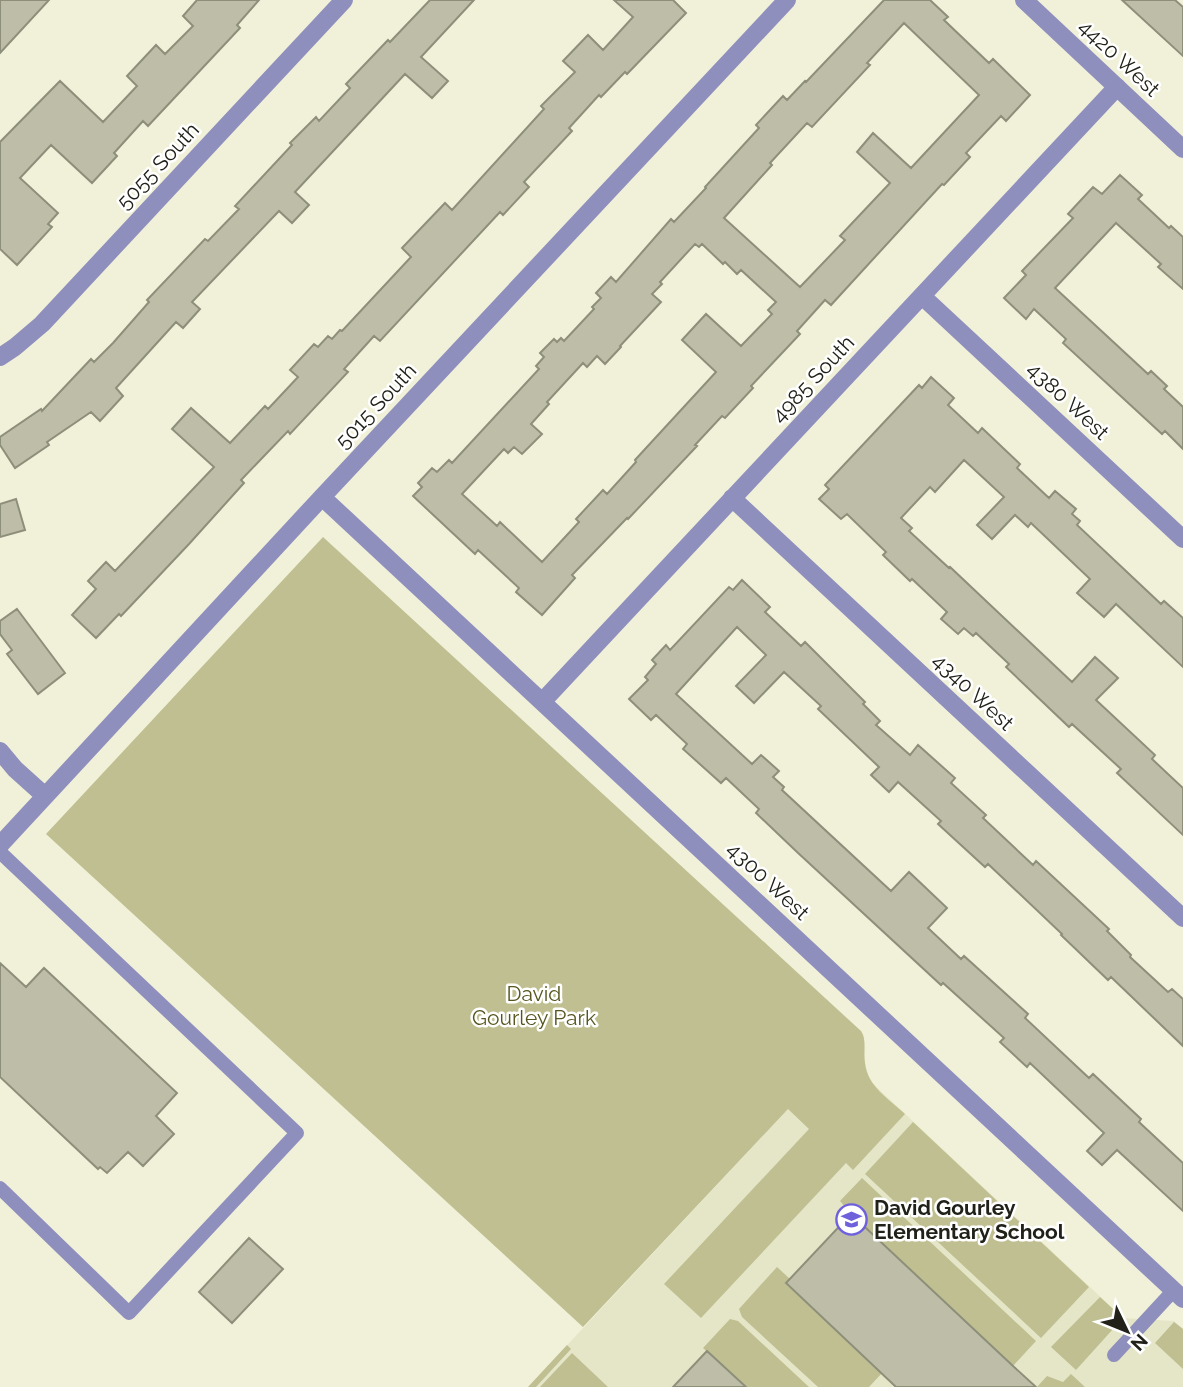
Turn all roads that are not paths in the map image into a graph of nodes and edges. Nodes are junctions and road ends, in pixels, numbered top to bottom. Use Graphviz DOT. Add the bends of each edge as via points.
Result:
graph roads {
  1 [pos="344,0"];
  2 [pos="787,0"];
  3 [pos="1024,0"];
  4 [pos="1117,87"];
  5 [pos="1183,149"];
  6 [pos="922,296"];
  7 [pos="0,357"];
  8 [pos="322,496"];
  9 [pos="732,498"];
  10 [pos="1183,539"];
  11 [pos="542,702"];
  12 [pos="0,751"];
  13 [pos="44,796"];
  14 [pos="0,845"];
  15 [pos="0,852"];
  16 [pos="1183,918"];
  17 [pos="0,1188"];
  18 [pos="1178,1295"];
  19 [pos="1114,1355"];
  1 -- 7 [label="street, 5055 South" via="42,324"];
  2 -- 8 [label="street, 5015 South"];
  3 -- 4 [label="street, 4420 West"];
  4 -- 5 [label="street, 4420 West"];
  4 -- 6 [label="street, 4985 South"];
  6 -- 9 [label="street, 4985 South"];
  6 -- 10 [label="street, 4380 West"];
  8 -- 11 [label="street, 4300 West"];
  8 -- 13 [label="street, 5015 South"];
  9 -- 11 [label="street, 4985 South"];
  9 -- 16 [label="street, 4340 West"];
  11 -- 18 [label="street, 4300 West"];
  12 -- 13 [label="street"];
  13 -- 14 [label="street, 5015 South"];
  15 -- 17 [label="lane" via="297,1133 129,1313"];
  18 -- 19 [label="lane"];
}
